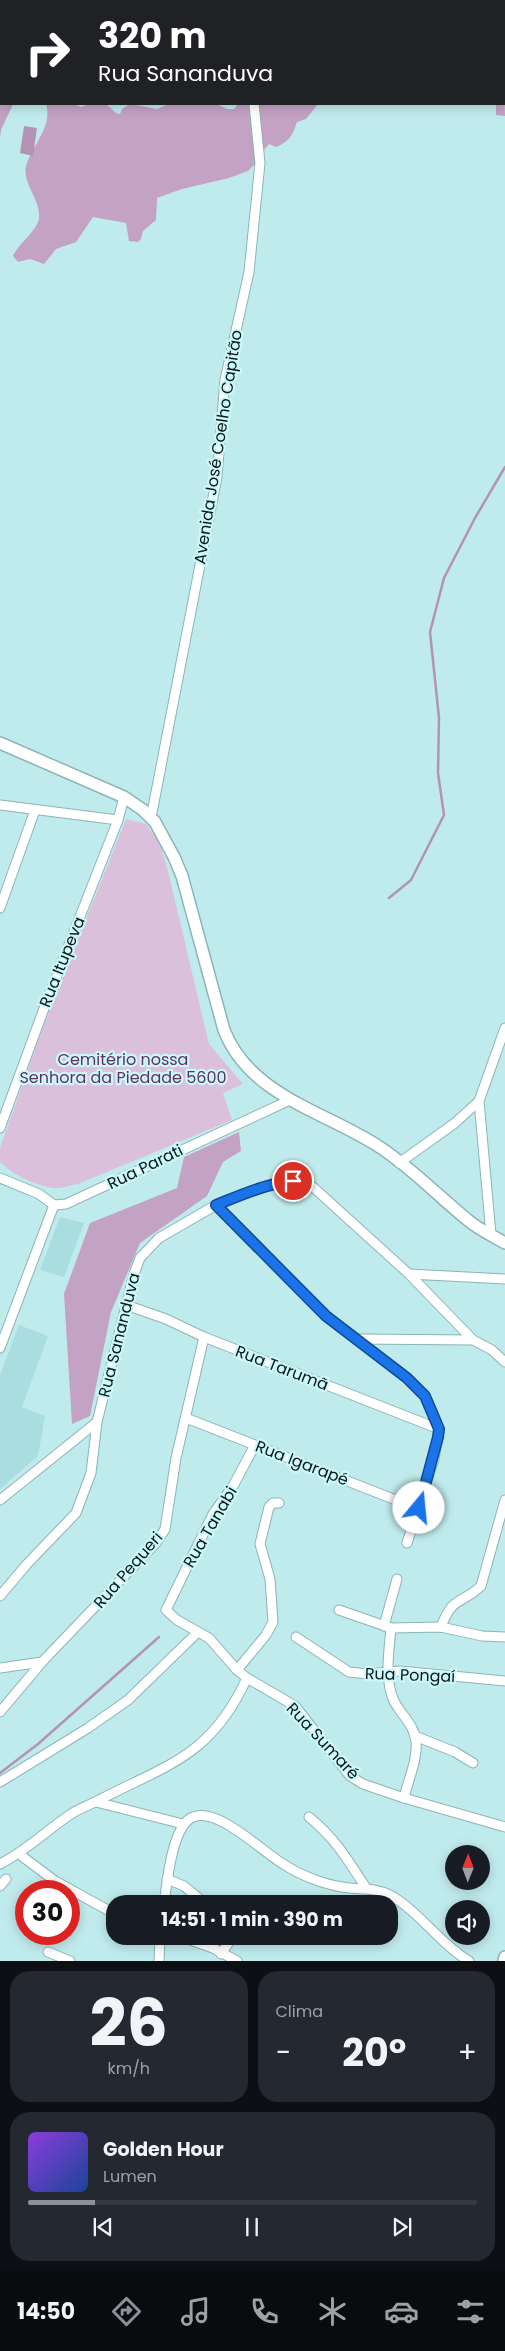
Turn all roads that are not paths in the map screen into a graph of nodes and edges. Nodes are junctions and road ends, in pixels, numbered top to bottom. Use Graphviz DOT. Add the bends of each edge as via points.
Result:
graph roads {
  1 [pos="254,105"];
  2 [pos="0,743"];
  3 [pos="124,797"];
  4 [pos="0,805"];
  5 [pos="35,810"];
  6 [pos="151,818"];
  7 [pos="118,820"];
  8 [pos="3,894"];
  9 [pos="0,908"];
  10 [pos="505,1028"];
  11 [pos="290,1100"];
  12 [pos="479,1102"];
  13 [pos="0,1128"];
  14 [pos="399,1163"];
  15 [pos="0,1178"];
  16 [pos="54,1205"];
  17 [pos="216,1205"];
  18 [pos="492,1235"];
  19 [pos="505,1243"];
  20 [pos="409,1274"];
  21 [pos="505,1279"];
  22 [pos="126,1305"];
  23 [pos="204,1337"];
  24 [pos="358,1339"];
  25 [pos="473,1340"];
  26 [pos="0,1348"];
  27 [pos="505,1362"];
  28 [pos="186,1418"];
  29 [pos="97,1422"];
  30 [pos="439,1429"];
  31 [pos="255,1445"];
  32 [pos="0,1500"];
  33 [pos="505,1500"];
  34 [pos="280,1503"];
  35 [pos="419,1508"];
  36 [pos="407,1543"];
  37 [pos="397,1579"];
  38 [pos="0,1596"];
  39 [pos="166,1610"];
  40 [pos="339,1610"];
  41 [pos="388,1627"];
  42 [pos="441,1627"];
  43 [pos="198,1632"];
  44 [pos="296,1637"];
  45 [pos="505,1638"];
  46 [pos="42,1662"];
  47 [pos="0,1668"];
  48 [pos="237,1670"];
  49 [pos="388,1672"];
  50 [pos="247,1678"];
  51 [pos="505,1681"];
  52 [pos="0,1712"];
  53 [pos="415,1736"];
  54 [pos="472,1764"];
  55 [pos="0,1782"];
  56 [pos="404,1798"];
  57 [pos="96,1802"];
  58 [pos="309,1817"];
  59 [pos="183,1824"];
  60 [pos="505,1827"];
  61 [pos="19,1854"];
  62 [pos="0,1864"];
  63 [pos="167,1879"];
  64 [pos="366,1888"];
  65 [pos="165,1895"];
  66 [pos="195,1895"];
  67 [pos="106,1909"];
  68 [pos="160,1945"];
  69 [pos="204,1945"];
  70 [pos="227,1945"];
  71 [pos="48,1952"];
  72 [pos="221,1954"];
  73 [pos="505,1957"];
  74 [pos="70,1961"];
  75 [pos="159,1961"];
  76 [pos="237,1961"];
  77 [pos="469,1961"];
  78 [pos="504,1961"];
  1 -- 6 [label="street, Avenida José Coelho Capitão" via="260,163 249,272 225,380 217,477"];
  2 -- 3 [label="main road"];
  3 -- 6 [label="main road"];
  3 -- 7 [label="street, Rua Itupeva"];
  4 -- 5 [label="street"];
  5 -- 7 [label="street"];
  5 -- 8 [label="street"];
  6 -- 11 [label="main road" via="164,836 182,876 230,1044 243,1063 263,1082"];
  7 -- 13 [label="street, Rua Itupeva"];
  8 -- 9 [label="street"];
  10 -- 12 [label="street"];
  11 -- 14 [label="main road" via="379,1147"];
  11 -- 16 [label="street, Rua Parati" via="86,1196"];
  12 -- 14 [label="street"];
  12 -- 18 [label="street"];
  14 -- 18 [label="main road" via="471,1223"];
  15 -- 16 [label="street" via="39,1194"];
  16 -- 26 [label="street"];
  17 -- 20 [label="street, Rua Sananduva" via="275,1183 293,1181 313,1187"];
  17 -- 22 [label="street, Rua Sananduva" via="158,1238 140,1258"];
  17 -- 24 [label="street" via="326,1316"];
  18 -- 19 [label="main road"];
  20 -- 21 [label="street"];
  20 -- 25 [label="street, Rua Sananduva"];
  22 -- 23 [label="street, Rua Tarumã"];
  22 -- 29 [label="street, Rua Sananduva"];
  23 -- 28 [label="street, Rua Pequeri"];
  23 -- 30 [label="street, Rua Tarumã"];
  24 -- 25 [label="street"];
  24 -- 30 [label="street" via="425,1396"];
  25 -- 27 [label="street, Rua Sananduva" via="492,1350"];
  28 -- 31 [label="street, Rua Igarapé"];
  28 -- 46 [label="street, Rua Pequeri" via="165,1529 114,1588"];
  29 -- 32 [label="street"];
  29 -- 38 [label="street, Rua Sananduva" via="91,1473 76,1513"];
  30 -- 35 [label="street" via="434,1459"];
  31 -- 35 [label="street, Rua Igarapé"];
  31 -- 39 [label="street, Rua Tanabi" via="233,1486 213,1514"];
  33 -- 42 [label="street" via="481,1586 454,1603"];
  34 -- 48 [label="street" via="269,1507 260,1544 270,1579 272,1622 266,1635"];
  35 -- 36 [label="street"];
  37 -- 41 [label="street"];
  39 -- 43 [label="street, Rua Sumaré" via="176,1620"];
  40 -- 41 [label="street"];
  41 -- 42 [label="street"];
  41 -- 49 [label="street"];
  42 -- 45 [label="street"];
  43 -- 48 [label="street, Rua Sumaré" via="209,1638"];
  43 -- 55 [label="street" via="128,1700"];
  44 -- 49 [label="street, Rua Pongaí" via="349,1672"];
  46 -- 47 [label="street"];
  46 -- 52 [label="street, Rua Pequeri"];
  48 -- 50 [label="street, Rua Sumaré"];
  49 -- 51 [label="street, Rua Pongaí"];
  49 -- 53 [label="street" via="393,1698"];
  50 -- 56 [label="street, Rua Sumaré" via="295,1706 350,1776"];
  50 -- 57 [label="street" via="228,1713 193,1752"];
  53 -- 54 [label="street" via="456,1752"];
  53 -- 56 [label="street" via="416,1751"];
  56 -- 60 [label="street, Rua Sumaré"];
  57 -- 59 [label="street"];
  57 -- 61 [label="street" via="72,1813"];
  58 -- 64 [label="street" via="334,1840"];
  59 -- 63 [label="street"];
  59 -- 64 [label="street" via="199,1815 212,1816 285,1866 338,1886"];
  61 -- 62 [label="street"];
  61 -- 67 [label="street" via="55,1881"];
  63 -- 65 [label="street"];
  63 -- 66 [label="street"];
  64 -- 77 [label="street" via="392,1896"];
  68 -- 75 [label="street"];
  69 -- 72 [label="street"];
  70 -- 72 [label="street"];
  71 -- 74 [label="street"];
  72 -- 76 [label="street"];
  73 -- 78 [label="main road"];
}
